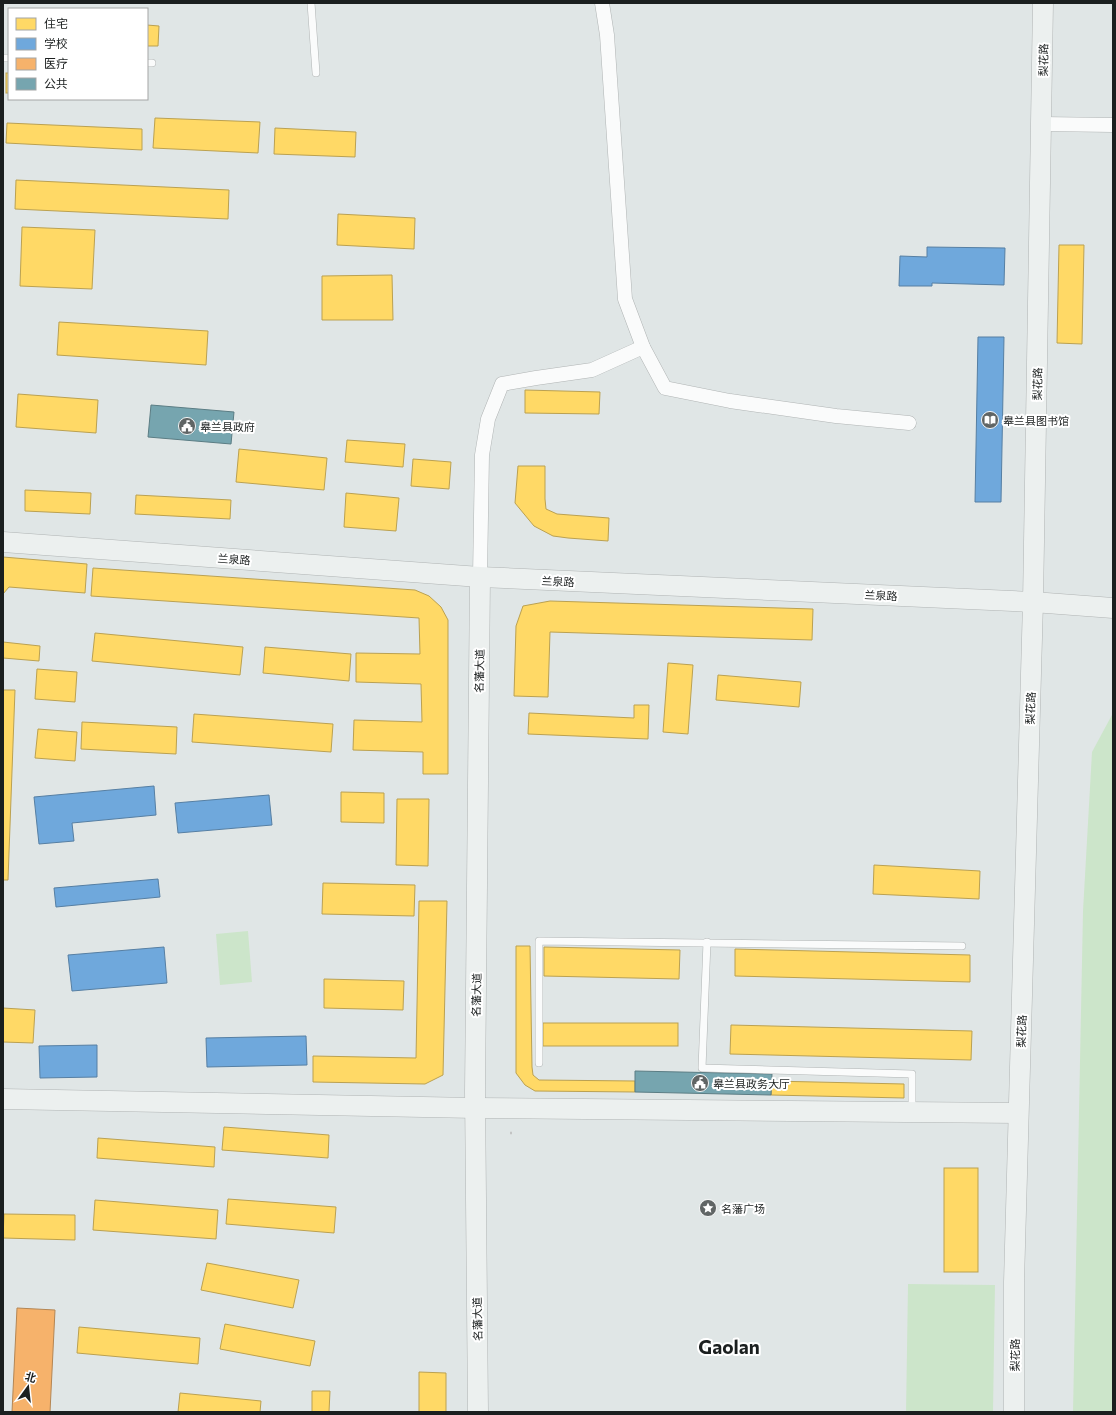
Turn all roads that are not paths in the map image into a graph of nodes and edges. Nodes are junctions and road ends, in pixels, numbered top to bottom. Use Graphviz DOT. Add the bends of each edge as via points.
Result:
graph roads {
  1 [pos="310,3"];
  2 [pos="602,3"];
  3 [pos="1043,3"];
  4 [pos="316,73"];
  5 [pos="1042,124"];
  6 [pos="1113,125"];
  7 [pos="643,347"];
  8 [pos="909,423"];
  9 [pos="3,542"];
  10 [pos="480,577"];
  11 [pos="1034,602"];
  12 [pos="1105,607"];
  13 [pos="707,942"];
  14 [pos="962,946"];
  15 [pos="539,1063"];
  16 [pos="3,1099"];
  17 [pos="475,1108"];
  18 [pos="912,1112"];
  19 [pos="1018,1113"];
  20 [pos="478,1412"];
  21 [pos="1014,1412"];
  1 -- 4 [label="lane"];
  2 -- 7 [label="street" via="607,35 625,299"];
  3 -- 5 [label="main road, 梨花路"];
  5 -- 6 [label="street"];
  5 -- 11 [label="main road, 梨花路"];
  7 -- 8 [label="street" via="665,388 730,401"];
  7 -- 10 [label="street" via="592,370 502,384 488,419 482,455"];
  9 -- 10 [label="main road, 兰泉路"];
  10 -- 11 [label="main road, 兰泉路"];
  10 -- 17 [label="main road, 名藩大道"];
  11 -- 12 [label="main road, 兰泉路"];
  11 -- 19 [label="main road, 梨花路"];
  13 -- 14 [label="lane"];
  13 -- 15 [label="lane" via="539,941"];
  13 -- 18 [label="lane" via="702,1068 912,1074"];
  16 -- 17 [label="main road"];
  17 -- 18 [label="main road"];
  17 -- 20 [label="main road, 名藩大道"];
  18 -- 19 [label="main road"];
  19 -- 21 [label="main road, 梨花路"];
}
